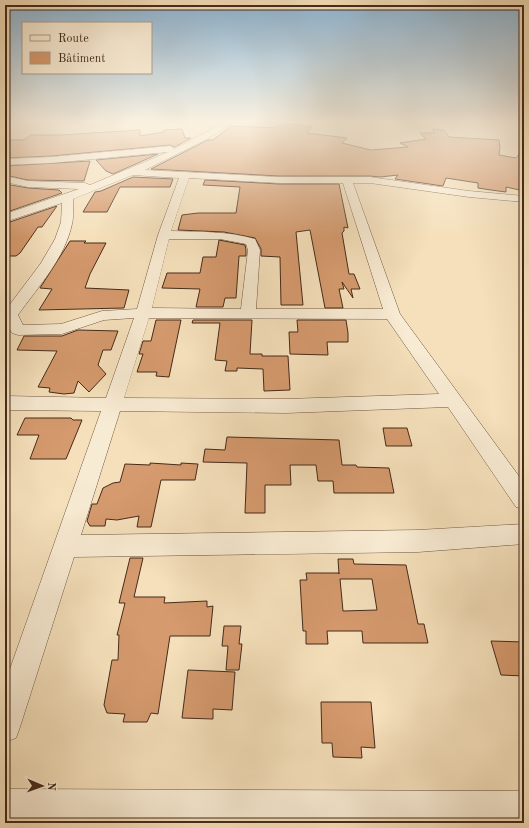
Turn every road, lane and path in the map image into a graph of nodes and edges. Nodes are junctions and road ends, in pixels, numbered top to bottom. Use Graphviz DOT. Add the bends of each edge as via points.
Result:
graph roads {
  1 [pos="36,161"];
  2 [pos="156,161"];
  3 [pos="5,162"];
  4 [pos="132,172"];
  5 [pos="185,176"];
  6 [pos="5,179"];
  7 [pos="347,180"];
  8 [pos="96,186"];
  9 [pos="68,197"];
  10 [pos="524,199"];
  11 [pos="5,218"];
  12 [pos="164,235"];
  13 [pos="143,313"];
  14 [pos="248,313"];
  15 [pos="392,314"];
  16 [pos="8,318"];
  17 [pos="452,400"];
  18 [pos="5,403"];
  19 [pos="112,405"];
  20 [pos="524,500"];
  21 [pos="524,534"];
  22 [pos="65,546"];
  23 [pos="5,727"];
  24 [pos="5,806"];
  25 [pos="524,808"];
  26 [pos="304,815"];
  1 -- 3 [label="street"];
  2 -- 4 [label="street"];
  4 -- 5 [label="street"];
  4 -- 8 [label="street"];
  5 -- 7 [label="street"];
  5 -- 12 [label="street"];
  6 -- 8 [label="street" via="34,184"];
  7 -- 10 [label="street" via="370,180"];
  7 -- 15 [label="street"];
  8 -- 9 [label="street"];
  9 -- 11 [label="street"];
  9 -- 16 [label="street" via="66,224 54,253"];
  12 -- 13 [label="street"];
  12 -- 14 [label="street" via="230,237 251,242 254,250"];
  13 -- 14 [label="street"];
  13 -- 16 [label="street" via="102,316 62,329 18,330"];
  13 -- 19 [label="street"];
  14 -- 15 [label="street"];
  15 -- 17 [label="street"];
  17 -- 19 [label="street" via="286,406"];
  17 -- 20 [label="street"];
  18 -- 19 [label="street"];
  19 -- 22 [label="street"];
  21 -- 22 [label="street" via="418,541"];
  22 -- 23 [label="street"];
  24 -- 26 [label="street"];
  25 -- 26 [label="street"];
}
